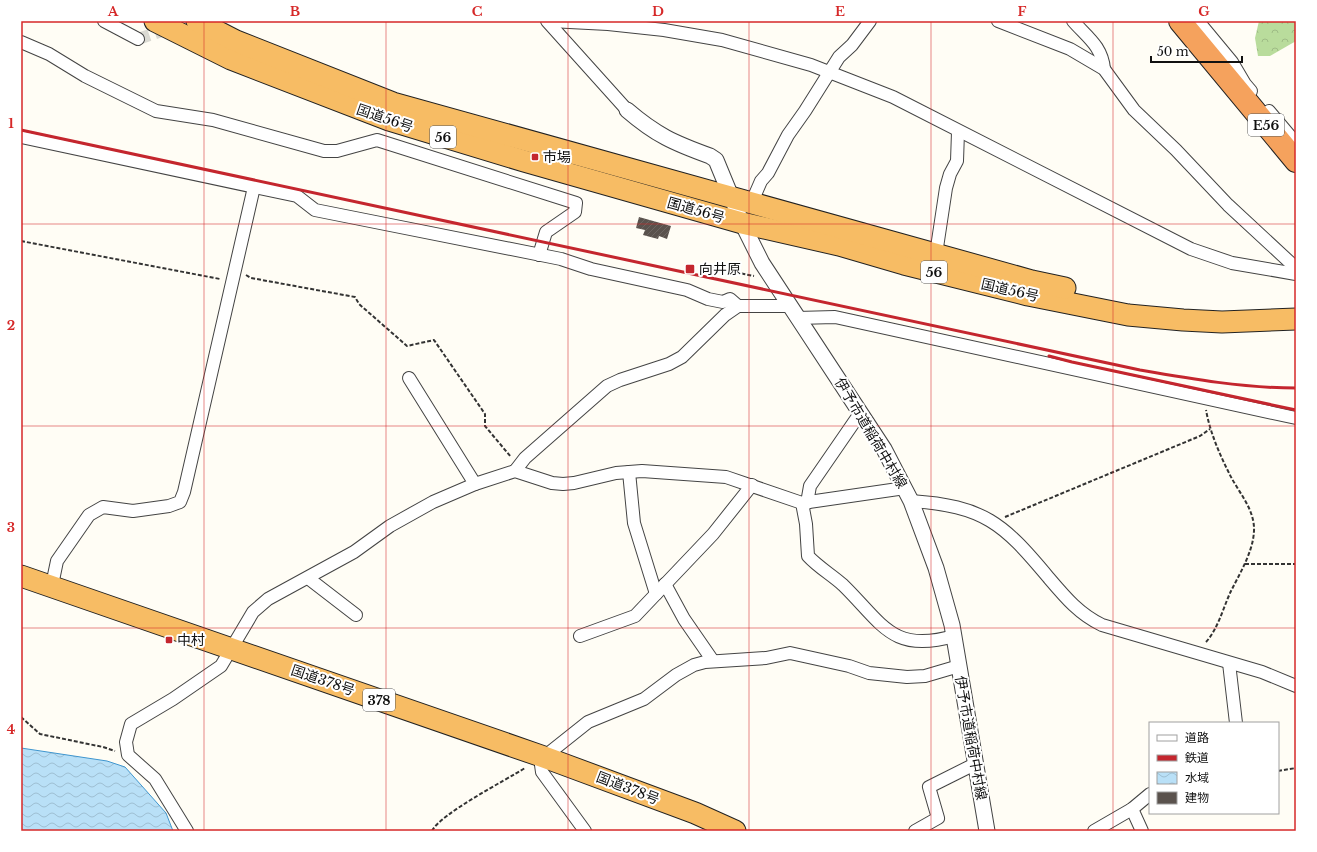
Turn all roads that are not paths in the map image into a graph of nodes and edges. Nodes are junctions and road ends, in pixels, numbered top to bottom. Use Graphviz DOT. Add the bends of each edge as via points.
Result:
graph roads {
  1 [pos="104,21"];
  2 [pos="154,21"];
  3 [pos="197,21"];
  4 [pos="547,21"];
  5 [pos="550,21"];
  6 [pos="870,21"];
  7 [pos="998,21"];
  8 [pos="1072,21"];
  9 [pos="1188,25"];
  10 [pos="138,39"];
  11 [pos="21,42"];
  12 [pos="1104,69"];
  13 [pos="830,72"];
  14 [pos="627,110"];
  15 [pos="958,132"];
  16 [pos="21,137"];
  17 [pos="1296,143"];
  18 [pos="1296,161"];
  19 [pos="254,187"];
  20 [pos="742,202"];
  21 [pos="742,223"];
  22 [pos="936,254"];
  23 [pos="539,255"];
  24 [pos="1296,268"];
  25 [pos="738,306"];
  26 [pos="793,312"];
  27 [pos="1296,319"];
  28 [pos="1257,321"];
  29 [pos="409,378"];
  30 [pos="861,412"];
  31 [pos="1296,418"];
  32 [pos="517,469"];
  33 [pos="629,472"];
  34 [pos="475,484"];
  35 [pos="752,485"];
  36 [pos="908,495"];
  37 [pos="804,503"];
  38 [pos="21,576"];
  39 [pos="308,578"];
  40 [pos="665,584"];
  41 [pos="52,585"];
  42 [pos="656,594"];
  43 [pos="356,615"];
  44 [pos="580,636"];
  45 [pos="954,636"];
  46 [pos="231,649"];
  47 [pos="713,661"];
  48 [pos="1229,663"];
  49 [pos="959,666"];
  50 [pos="1296,686"];
  51 [pos="1236,722"];
  52 [pos="544,756"];
  53 [pos="976,764"];
  54 [pos="1149,795"];
  55 [pos="1132,809"];
  56 [pos="187,831"];
  57 [pos="585,831"];
  58 [pos="735,831"];
  59 [pos="915,831"];
  60 [pos="987,831"];
  61 [pos="1094,831"];
  62 [pos="1142,831"];
  1 -- 10 [label="street"];
  2 -- 21 [label="highway, 国道56号 / 56" via="231,59 389,120"];
  3 -- 20 [label="highway, 国道56号 / 56" via="236,41 393,103"];
  4 -- 14 [label="street"];
  5 -- 13 [label="street" via="643,28 722,40"];
  6 -- 13 [label="street" via="852,45 839,57"];
  7 -- 12 [label="street" via="1070,49"];
  8 -- 12 [label="street" via="1099,49"];
  9 -- 17 [label="street" via="1232,62 1245,84"];
  9 -- 18 [label="highway, E56" via="1236,90"];
  11 -- 23 [label="street" via="49,54 84,76 156,111 213,120 324,151 338,151 377,140 576,204 575,212 546,232"];
  12 -- 24 [label="street" via="1134,110 1176,150 1228,206"];
  13 -- 15 [label="street" via="893,97"];
  13 -- 20 [label="street" via="788,135 768,173"];
  14 -- 20 [label="street, 伊予市道稲荷中村線" via="645,126 666,139 716,160"];
  15 -- 22 [label="street" via="957,161 946,188"];
  15 -- 24 [label="street" via="1202,253 1250,267"];
  16 -- 19 [label="street"];
  19 -- 23 [label="street" via="297,196 315,210"];
  19 -- 41 [label="street" via="180,502 133,511 103,507 89,515 57,561"];
  20 -- 21 [label="street, 伊予市道稲荷中村線"];
  20 -- 22 [label="highway, 国道56号 / 56"];
  21 -- 26 [label="street, 伊予市道稲荷中村線" via="762,263"];
  21 -- 28 [label="highway, 国道56号 / 56" via="839,245 1028,295 1128,315 1182,320"];
  22 -- 28 [label="highway, 国道56号 / 56" via="1032,281 1128,302"];
  23 -- 25 [label="street" via="687,290 708,299 723,302 730,299"];
  25 -- 26 [label="street"];
  25 -- 32 [label="street" via="725,315 682,357 670,364 607,386 525,458"];
  26 -- 30 [label="street, 伊予市道稲荷中村線"];
  26 -- 31 [label="street" via="835,317"];
  27 -- 28 [label="highway, 国道56号 / 56"];
  29 -- 34 [label="street"];
  30 -- 36 [label="street, 伊予市道稲荷中村線"];
  30 -- 37 [label="street" via="810,486"];
  32 -- 33 [label="street" via="552,483 563,484"];
  32 -- 34 [label="street"];
  33 -- 35 [label="street" via="726,477"];
  33 -- 42 [label="street" via="634,523"];
  34 -- 39 [label="street" via="433,502"];
  35 -- 37 [label="street" via="789,500"];
  35 -- 40 [label="street" via="713,534"];
  36 -- 37 [label="street"];
  36 -- 45 [label="street, 伊予市道稲荷中村線" via="938,575"];
  36 -- 48 [label="street" via="964,509 994,522 1023,548 1076,609 1088,618 1126,633"];
  37 -- 45 [label="street" via="808,556 843,585 882,626 899,637 918,642 936,642"];
  38 -- 41 [label="highway, 国道378号 / 378"];
  39 -- 43 [label="street"];
  39 -- 46 [label="street" via="268,599 253,612"];
  40 -- 42 [label="street"];
  40 -- 47 [label="street" via="684,619"];
  41 -- 46 [label="highway, 国道378号 / 378"];
  42 -- 44 [label="street" via="635,616"];
  45 -- 49 [label="street, 伊予市道稲荷中村線"];
  46 -- 52 [label="highway, 国道378号 / 378"];
  46 -- 56 [label="street" via="221,666 174,699 131,724 126,742 128,755 155,779"];
  47 -- 49 [label="street" via="766,658 790,653 869,673 907,678 925,676"];
  47 -- 52 [label="street" via="689,668 644,699 588,722"];
  48 -- 50 [label="street" via="1262,672"];
  48 -- 51 [label="street"];
  49 -- 53 [label="street, 伊予市道稲荷中村線"];
  52 -- 57 [label="street" via="542,772"];
  52 -- 58 [label="highway, 国道378号 / 378" via="695,813"];
  53 -- 59 [label="street" via="929,787 938,818"];
  53 -- 60 [label="street, 伊予市道稲荷中村線"];
  54 -- 55 [label="street"];
  55 -- 61 [label="street"];
  55 -- 62 [label="street"];
}
